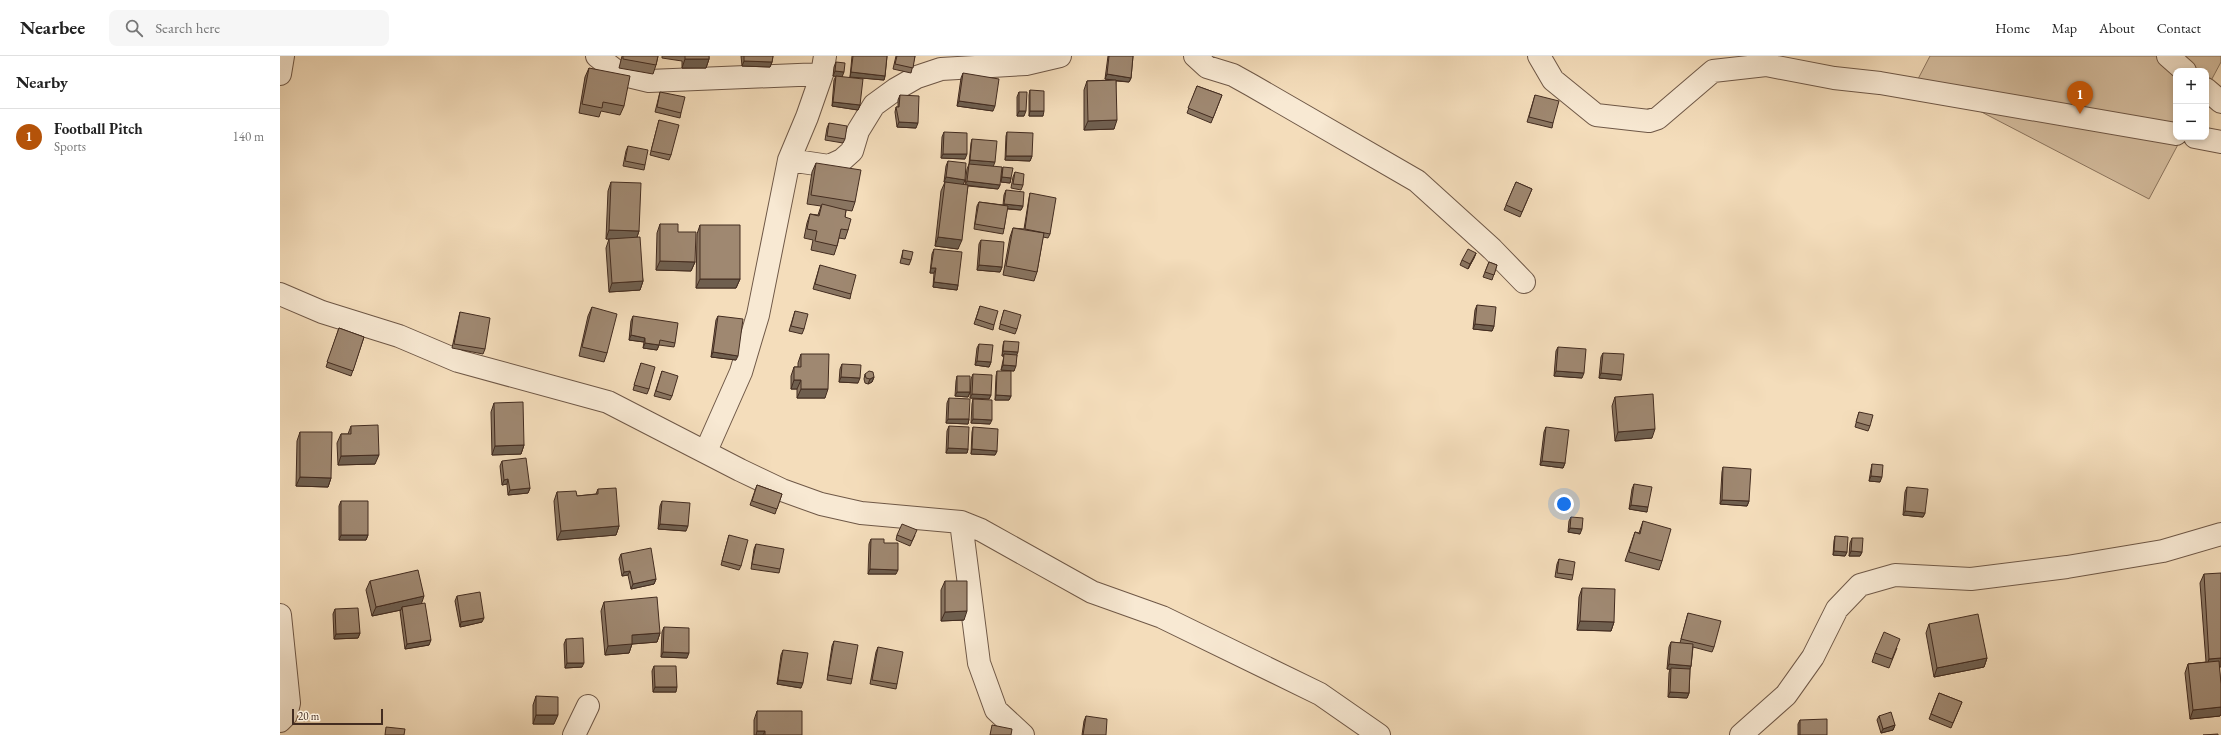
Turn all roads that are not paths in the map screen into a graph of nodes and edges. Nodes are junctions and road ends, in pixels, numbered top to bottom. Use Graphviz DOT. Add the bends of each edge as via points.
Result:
graph roads {
  1 [pos="283,56"];
  2 [pos="597,56"];
  3 [pos="1060,56"];
  4 [pos="1179,56"];
  5 [pos="1539,56"];
  6 [pos="2168,56"];
  7 [pos="1201,62"];
  8 [pos="823,65"];
  9 [pos="2182,68"];
  10 [pos="280,74"];
  11 [pos="2209,92"];
  12 [pos="2221,102"];
  13 [pos="2173,133"];
  14 [pos="2209,140"];
  15 [pos="2221,142"];
  16 [pos="789,160"];
  17 [pos="1524,282"];
  18 [pos="280,294"];
  19 [pos="706,451"];
  20 [pos="961,522"];
  21 [pos="2221,534"];
  22 [pos="280,615"];
  23 [pos="588,706"];
  24 [pos="280,722"];
  25 [pos="574,735"];
  26 [pos="1023,735"];
  27 [pos="1379,735"];
  28 [pos="1741,735"];
  1 -- 10 [label="street"];
  2 -- 8 [label="street" via="620,74 648,81"];
  3 -- 16 [label="street" via="1026,64 942,69 917,77 874,106 858,131 852,151 842,160 828,166"];
  4 -- 7 [label="street"];
  5 -- 13 [label="street" via="1554,80 1596,114 1649,121 1658,118 1713,71 1766,65"];
  6 -- 9 [label="street"];
  7 -- 17 [label="street" via="1233,75 1417,181 1492,249"];
  8 -- 16 [label="street" via="807,117"];
  11 -- 12 [label="street"];
  14 -- 15 [label="street"];
  16 -- 19 [label="street" via="754,330 741,372"];
  18 -- 19 [label="street" via="322,312 399,336 458,361 608,402"];
  19 -- 20 [label="street" via="782,490 821,504 861,513"];
  20 -- 26 [label="street" via="980,663 996,710"];
  20 -- 27 [label="street" via="981,530 1092,592 1162,617 1320,694"];
  21 -- 28 [label="street" via="2162,551 2067,567 1971,579 1895,575 1860,585 1837,609 1813,657 1786,695"];
  22 -- 24 [label="street" via="288,703 286,715"];
  23 -- 25 [label="street"];
}
